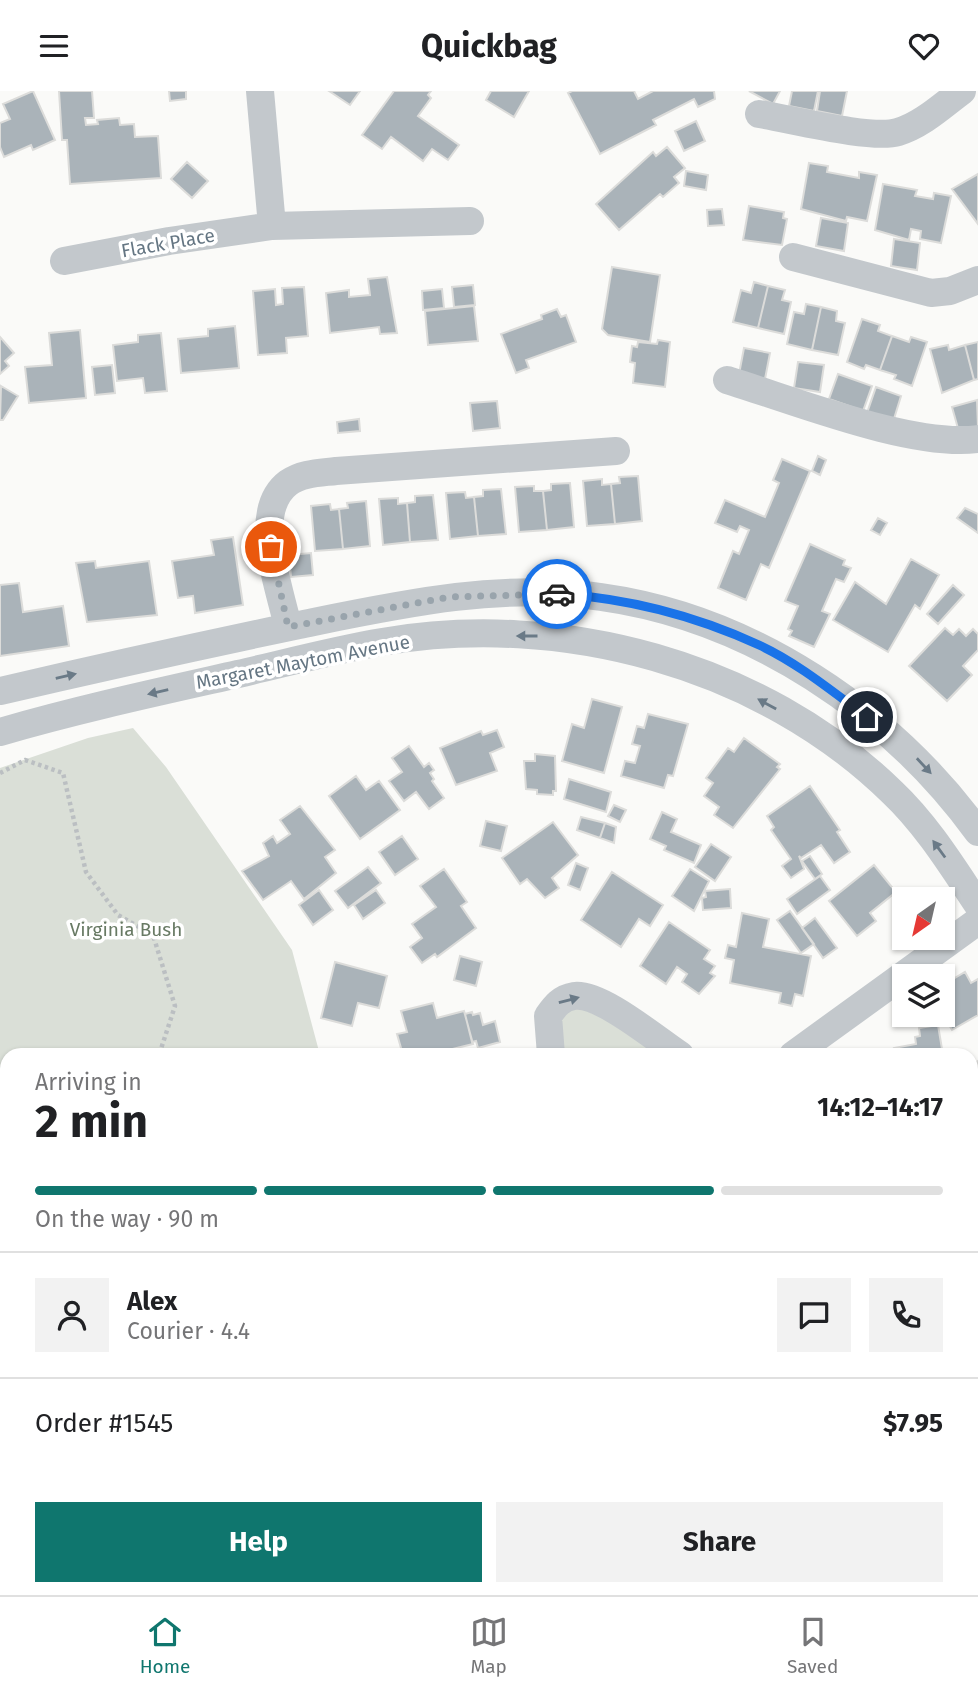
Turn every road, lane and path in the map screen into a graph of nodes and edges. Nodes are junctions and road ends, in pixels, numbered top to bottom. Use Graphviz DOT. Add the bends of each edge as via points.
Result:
graph roads {
  1 [pos="260,91"];
  2 [pos="962,91"];
  3 [pos="759,114"];
  4 [pos="470,221"];
  5 [pos="272,226"];
  6 [pos="793,257"];
  7 [pos="64,261"];
  8 [pos="978,280"];
  9 [pos="727,380"];
  10 [pos="978,439"];
  11 [pos="616,451"];
  12 [pos="669,612"];
  13 [pos="288,627"];
  14 [pos="653,655"];
  15 [pos="0,691"];
  16 [pos="0,732"];
  17 [pos="0,773"];
  18 [pos="978,832"];
  19 [pos="978,905"];
  20 [pos="978,921"];
  21 [pos="161,1048"];
  22 [pos="550,1048"];
  23 [pos="669,1048"];
  24 [pos="803,1048"];
  1 -- 5 [label="street"];
  2 -- 3 [label="street" via="896,133"];
  4 -- 5 [label="street, Flack Place"];
  5 -- 7 [label="street, Flack Place"];
  6 -- 8 [label="street" via="931,293"];
  9 -- 10 [label="street" via="894,431"];
  11 -- 13 [label="street" via="305,474 288,482 273,501 269,535"];
  12 -- 13 [label="street, Margaret Maytom Avenue" via="601,597 525,593 449,597"];
  12 -- 14 [label="street"];
  12 -- 18 [label="street, Margaret Maytom Avenue, one-way" via="761,646 810,676 921,762"];
  15 -- 13 [label="street, Margaret Maytom Avenue, one-way"];
  14 -- 16 [label="street, Margaret Maytom Avenue, one-way" via="556,636 450,636 383,642"];
  19 -- 14 [label="street, Margaret Maytom Avenue, one-way" via="893,792 833,742 727,684"];
  17 -- 21 [label="path" via="25,760 63,772 86,872 118,915 153,935 175,1006"];
  20 -- 24 [label="street"];
  22 -- 23 [label="street, one-way" via="548,1016 559,1002 575,996 604,1005"];
}
